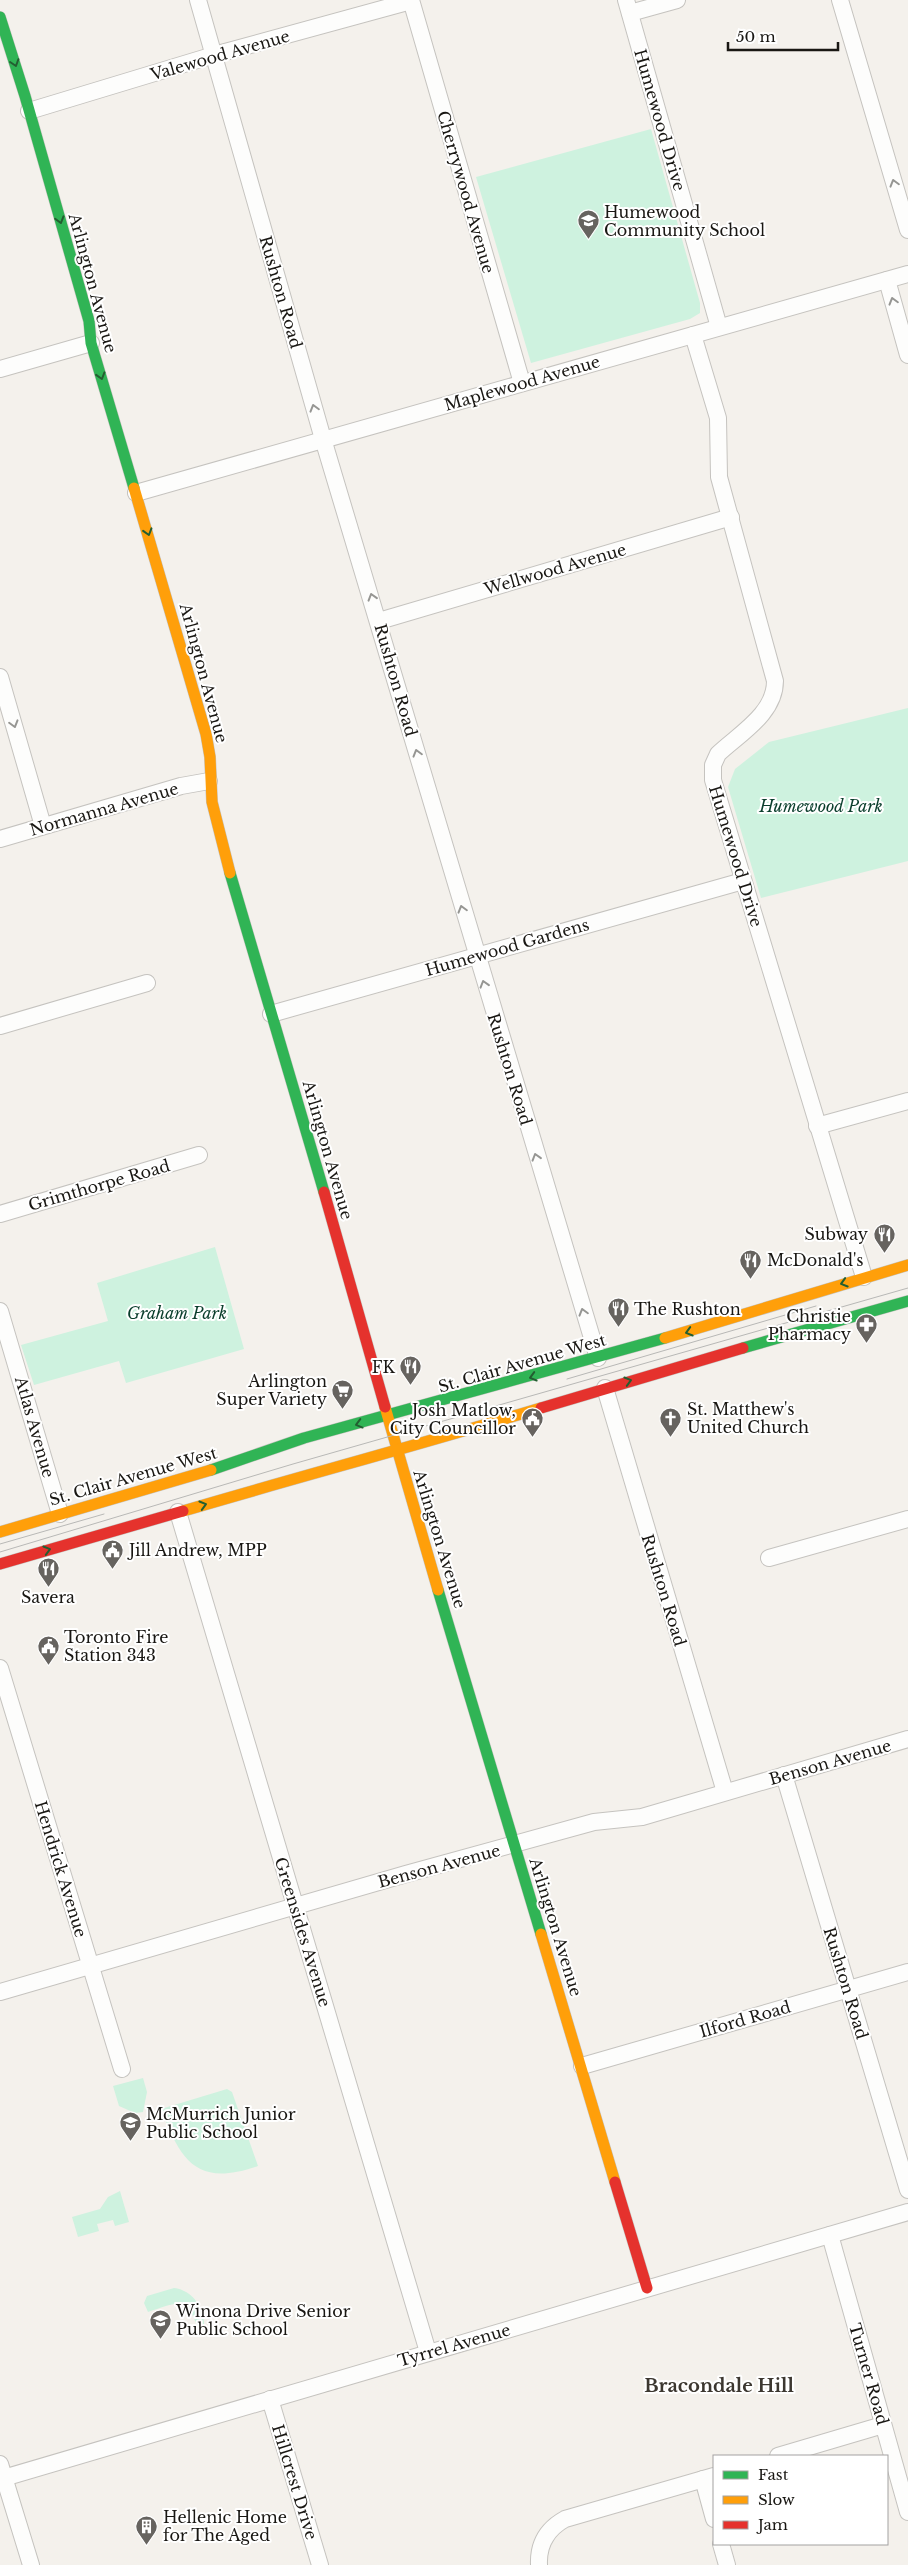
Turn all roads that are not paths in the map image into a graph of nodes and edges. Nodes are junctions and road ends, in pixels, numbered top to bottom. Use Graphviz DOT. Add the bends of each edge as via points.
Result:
graph roads {
  1 [pos="198,0"];
  2 [pos="411,0"];
  3 [pos="677,0"];
  4 [pos="840,0"];
  5 [pos="628,6"];
  6 [pos="0,17"];
  7 [pos="214,55"];
  8 [pos="30,111"];
  9 [pos="908,230"];
  10 [pos="908,274"];
  11 [pos="886,280"];
  12 [pos="719,328"];
  13 [pos="693,335"];
  14 [pos="91,343"];
  15 [pos="908,355"];
  16 [pos="0,369"];
  17 [pos="522,383"];
  18 [pos="323,440"];
  19 [pos="136,493"];
  20 [pos="730,517"];
  21 [pos="379,620"];
  22 [pos="0,677"];
  23 [pos="209,781"];
  24 [pos="43,826"];
  25 [pos="0,839"];
  26 [pos="743,881"];
  27 [pos="476,956"];
  28 [pos="147,983"];
  29 [pos="271,1014"];
  30 [pos="0,1026"];
  31 [pos="908,1101"];
  32 [pos="817,1126"];
  33 [pos="199,1155"];
  34 [pos="0,1214"];
  35 [pos="908,1265"];
  36 [pos="864,1277"];
  37 [pos="908,1301"];
  38 [pos="0,1311"];
  39 [pos="5,1349"];
  40 [pos="598,1358"];
  41 [pos="605,1388"];
  42 [pos="388,1417"];
  43 [pos="396,1450"];
  44 [pos="178,1512"];
  45 [pos="60,1514"];
  46 [pos="908,1519"];
  47 [pos="0,1532"];
  48 [pos="769,1558"];
  49 [pos="0,1564"];
  50 [pos="0,1668"];
  51 [pos="908,1739"];
  52 [pos="784,1775"];
  53 [pos="725,1792"];
  54 [pos="515,1846"];
  55 [pos="295,1905"];
  56 [pos="91,1966"];
  57 [pos="908,1972"];
  58 [pos="848,1990"];
  59 [pos="0,1992"];
  60 [pos="582,2066"];
  61 [pos="122,2069"];
  62 [pos="908,2190"];
  63 [pos="908,2212"];
  64 [pos="830,2235"];
  65 [pos="647,2288"];
  66 [pos="428,2352"];
  67 [pos="270,2399"];
  68 [pos="883,2425"];
  69 [pos="781,2455"];
  70 [pos="1,2473"];
  71 [pos="708,2477"];
  72 [pos="713,2512"];
  73 [pos="908,2512"];
  74 [pos="721,2545"];
  75 [pos="31,2565"];
  76 [pos="320,2565"];
  77 [pos="539,2565"];
  78 [pos="727,2565"];
  1 -- 7 [label="street, Rushton Road"];
  2 -- 7 [label="street, Valewood Avenue"];
  2 -- 17 [label="street, Cherrywood Avenue"];
  3 -- 5 [label="street"];
  9 -- 4 [label="street, one-way"];
  5 -- 12 [label="street, Humewood Drive"];
  6 -- 8 [label="street, Arlington Avenue, one-way"];
  7 -- 8 [label="street, Valewood Avenue"];
  18 -- 7 [label="street, Rushton Road, one-way"];
  8 -- 14 [label="street, Arlington Avenue, one-way" via="89,321"];
  10 -- 11 [label="street, Maplewood Avenue"];
  11 -- 12 [label="street, Maplewood Avenue"];
  15 -- 11 [label="street, one-way"];
  12 -- 13 [label="street, Maplewood Avenue"];
  13 -- 17 [label="street, Maplewood Avenue"];
  13 -- 20 [label="street, Humewood Drive" via="718,418 718,470"];
  14 -- 16 [label="street"];
  14 -- 19 [label="street, Arlington Avenue, one-way"];
  17 -- 18 [label="street, Maplewood Avenue"];
  18 -- 19 [label="street, Maplewood Avenue"];
  21 -- 18 [label="street, Rushton Road, one-way"];
  19 -- 23 [label="street, Arlington Avenue, one-way" via="206,734 210,757"];
  20 -- 21 [label="street, Wellwood Avenue"];
  20 -- 26 [label="street, Humewood Drive" via="775,681 768,707 718,754 711,772"];
  27 -- 21 [label="street, Rushton Road, one-way"];
  22 -- 24 [label="street, one-way"];
  23 -- 24 [label="street, Normanna Avenue" via="181,786"];
  23 -- 29 [label="street, Arlington Avenue" via="220,839"];
  24 -- 25 [label="street, Normanna Avenue"];
  26 -- 27 [label="street, Humewood Gardens"];
  26 -- 32 [label="street, Humewood Drive"];
  27 -- 29 [label="street, Humewood Gardens"];
  40 -- 27 [label="street, Rushton Road, one-way"];
  28 -- 30 [label="street"];
  29 -- 42 [label="street, Arlington Avenue"];
  31 -- 32 [label="street"];
  32 -- 36 [label="street, Humewood Drive"];
  33 -- 34 [label="street, Grimthorpe Road"];
  35 -- 36 [label="street, St. Clair Avenue West"];
  36 -- 40 [label="street, St. Clair Avenue West, one-way" via="795,1301"];
  41 -- 37 [label="street, one-way"];
  38 -- 39 [label="street, Atlas Avenue"];
  39 -- 45 [label="street, Atlas Avenue"];
  40 -- 42 [label="street, St. Clair Avenue West, one-way"];
  41 -- 43 [label="street"];
  41 -- 53 [label="street, Rushton Road"];
  42 -- 43 [label="street, Arlington Avenue"];
  42 -- 45 [label="street, St. Clair Avenue West, one-way" via="304,1438 236,1462"];
  44 -- 43 [label="street, one-way"];
  43 -- 54 [label="street, Arlington Avenue"];
  49 -- 44 [label="street, one-way"];
  44 -- 55 [label="street, Greensides Avenue"];
  45 -- 47 [label="street, St. Clair Avenue West"];
  46 -- 48 [label="street"];
  50 -- 56 [label="street, Hendrick Avenue"];
  51 -- 52 [label="street, Benson Avenue"];
  52 -- 53 [label="street, Benson Avenue"];
  52 -- 58 [label="street, Rushton Road"];
  53 -- 54 [label="street, Benson Avenue" via="642,1817 594,1822"];
  54 -- 55 [label="street, Benson Avenue"];
  54 -- 60 [label="street, Arlington Avenue"];
  55 -- 56 [label="street, Benson Avenue"];
  55 -- 66 [label="street, Greensides Avenue"];
  56 -- 59 [label="street, Benson Avenue"];
  56 -- 61 [label="street, Hendrick Avenue"];
  57 -- 58 [label="street, Ilford Road"];
  58 -- 60 [label="street, Ilford Road"];
  58 -- 62 [label="street, Rushton Road"];
  60 -- 65 [label="street, Arlington Avenue"];
  63 -- 64 [label="street, Tyrrel Avenue"];
  64 -- 65 [label="street, Tyrrel Avenue"];
  64 -- 68 [label="street, Turner Road"];
  65 -- 66 [label="street, Tyrrel Avenue"];
  66 -- 67 [label="street, Tyrrel Avenue"];
  67 -- 70 [label="street, Tyrrel Avenue"];
  67 -- 76 [label="street, Hillcrest Drive"];
  68 -- 69 [label="street"];
  68 -- 73 [label="street, Turner Road"];
  70 -- 75 [label="street"];
  71 -- 72 [label="street"];
  71 -- 77 [label="street" via="565,2519 545,2537"];
  74 -- 78 [label="street"];
}
